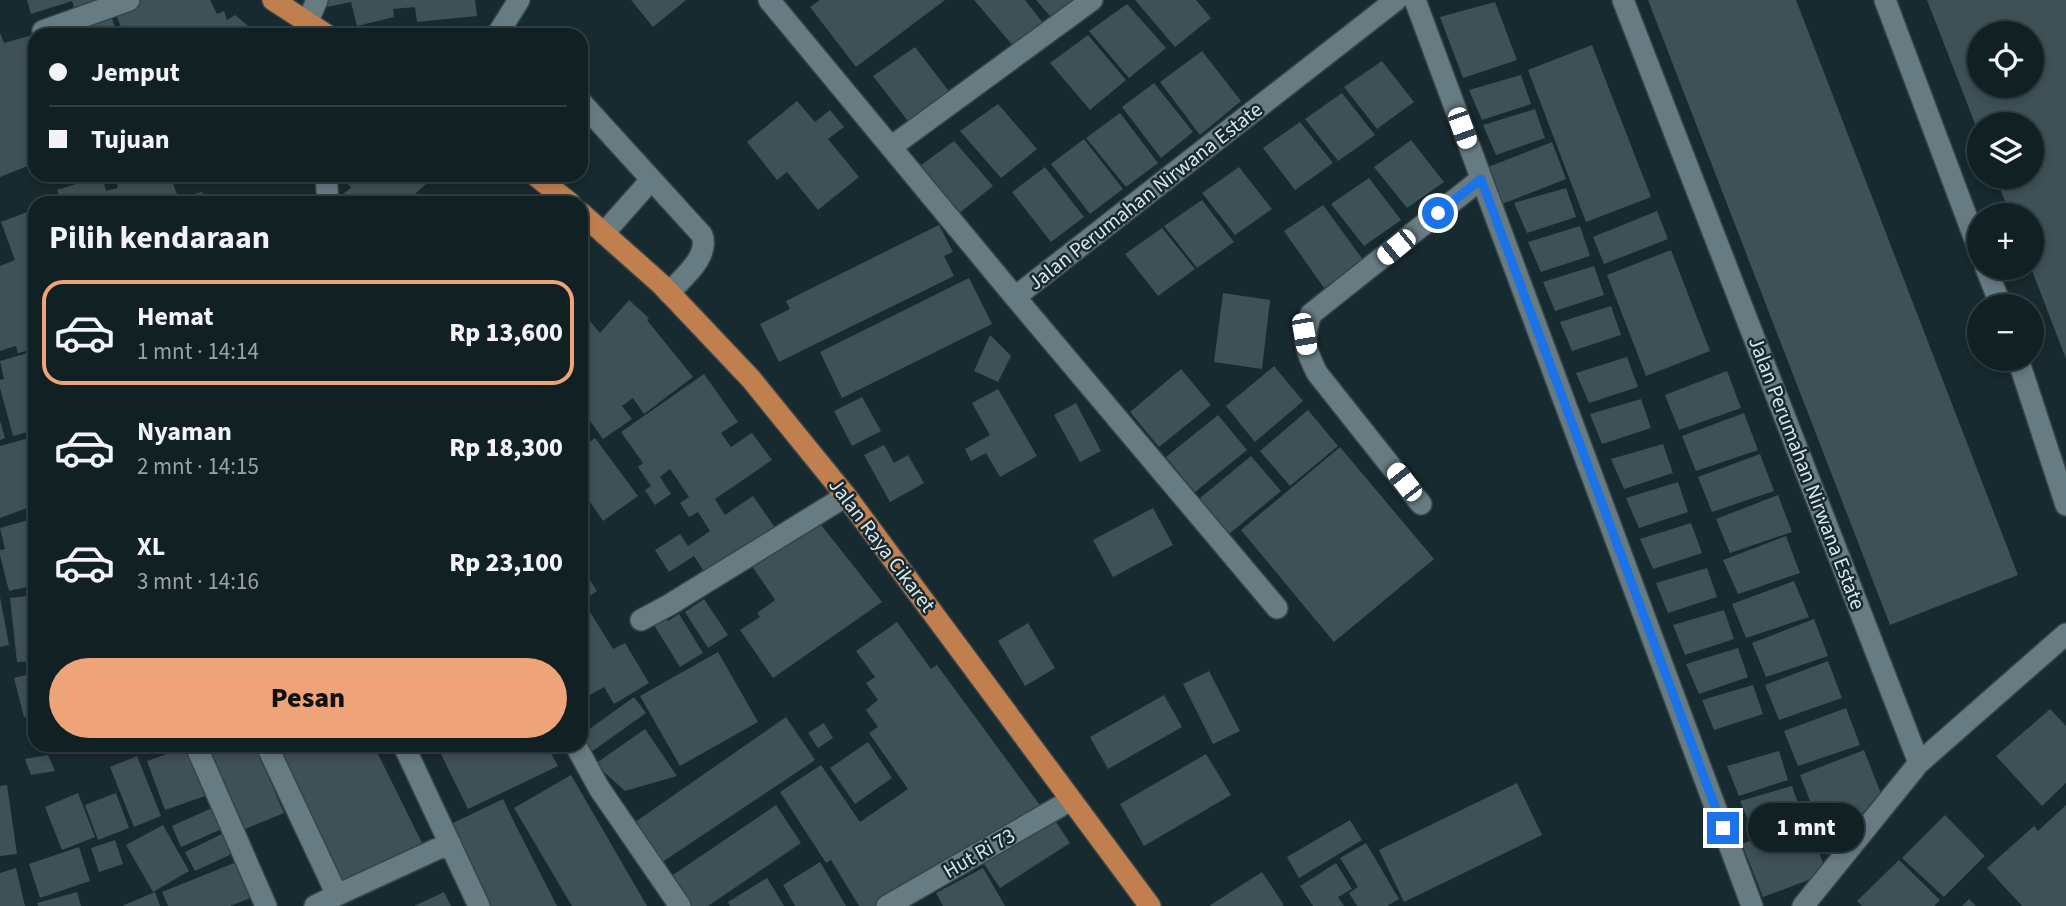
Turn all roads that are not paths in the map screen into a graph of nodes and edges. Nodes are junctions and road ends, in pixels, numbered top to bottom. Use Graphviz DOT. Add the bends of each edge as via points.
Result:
graph roads {
  1 [pos="129,0"];
  2 [pos="273,0"];
  3 [pos="317,0"];
  4 [pos="519,0"];
  5 [pos="769,0"];
  6 [pos="1092,0"];
  7 [pos="1396,0"];
  8 [pos="1415,0"];
  9 [pos="1623,0"];
  10 [pos="1885,0"];
  11 [pos="307,23"];
  12 [pos="51,28"];
  13 [pos="315,28"];
  14 [pos="509,28"];
  15 [pos="588,110"];
  16 [pos="891,147"];
  17 [pos="1481,179"];
  18 [pos="651,180"];
  19 [pos="544,182"];
  20 [pos="561,196"];
  21 [pos="1967,218"];
  22 [pos="588,219"];
  23 [pos="604,233"];
  24 [pos="669,293"];
  25 [pos="1015,298"];
  26 [pos="2022,371"];
  27 [pos="846,496"];
  28 [pos="1421,504"];
  29 [pos="2066,505"];
  30 [pos="1277,608"];
  31 [pos="641,620"];
  32 [pos="2066,634"];
  33 [pos="199,752"];
  34 [pos="270,752"];
  35 [pos="407,752"];
  36 [pos="579,752"];
  37 [pos="1919,763"];
  38 [pos="1071,800"];
  39 [pos="450,843"];
  40 [pos="337,895"];
  41 [pos="266,906"];
  42 [pos="315,906"];
  43 [pos="479,906"];
  44 [pos="680,906"];
  45 [pos="887,906"];
  46 [pos="1150,906"];
  47 [pos="1752,906"];
  48 [pos="1802,906"];
  1 -- 12 [label="street"];
  2 -- 11 [label="main road"];
  3 -- 11 [label="street"];
  4 -- 14 [label="street"];
  5 -- 16 [label="street, Jalan Perumahan Nirwana Estate"];
  6 -- 16 [label="street"];
  7 -- 25 [label="street, Jalan Perumahan Nirwana Estate"];
  8 -- 17 [label="street"];
  9 -- 37 [label="street, Jalan Perumahan Nirwana Estate"];
  10 -- 21 [label="street"];
  11 -- 13 [label="main road"];
  15 -- 18 [label="street"];
  16 -- 25 [label="street, Jalan Perumahan Nirwana Estate"];
  17 -- 28 [label="street" via="1311,314 1304,334 1317,373"];
  17 -- 47 [label="street"];
  18 -- 23 [label="street"];
  18 -- 24 [label="street" via="702,235 705,244 703,253"];
  19 -- 20 [label="main road"];
  22 -- 23 [label="main road, Jalan Raya Cikaret"];
  23 -- 24 [label="main road, Jalan Raya Cikaret"];
  24 -- 27 [label="main road, Jalan Raya Cikaret" via="751,379"];
  25 -- 30 [label="street"];
  26 -- 29 [label="street"];
  27 -- 31 [label="street"];
  27 -- 38 [label="main road, Jalan Raya Cikaret"];
  32 -- 37 [label="street"];
  33 -- 41 [label="street"];
  34 -- 40 [label="street"];
  35 -- 39 [label="street"];
  36 -- 44 [label="street" via="598,788"];
  37 -- 48 [label="street"];
  38 -- 45 [label="street, Hut Ri 73"];
  38 -- 46 [label="main road, Jalan Raya Cikaret"];
  39 -- 40 [label="street"];
  39 -- 43 [label="street"];
  40 -- 42 [label="street"];
}
